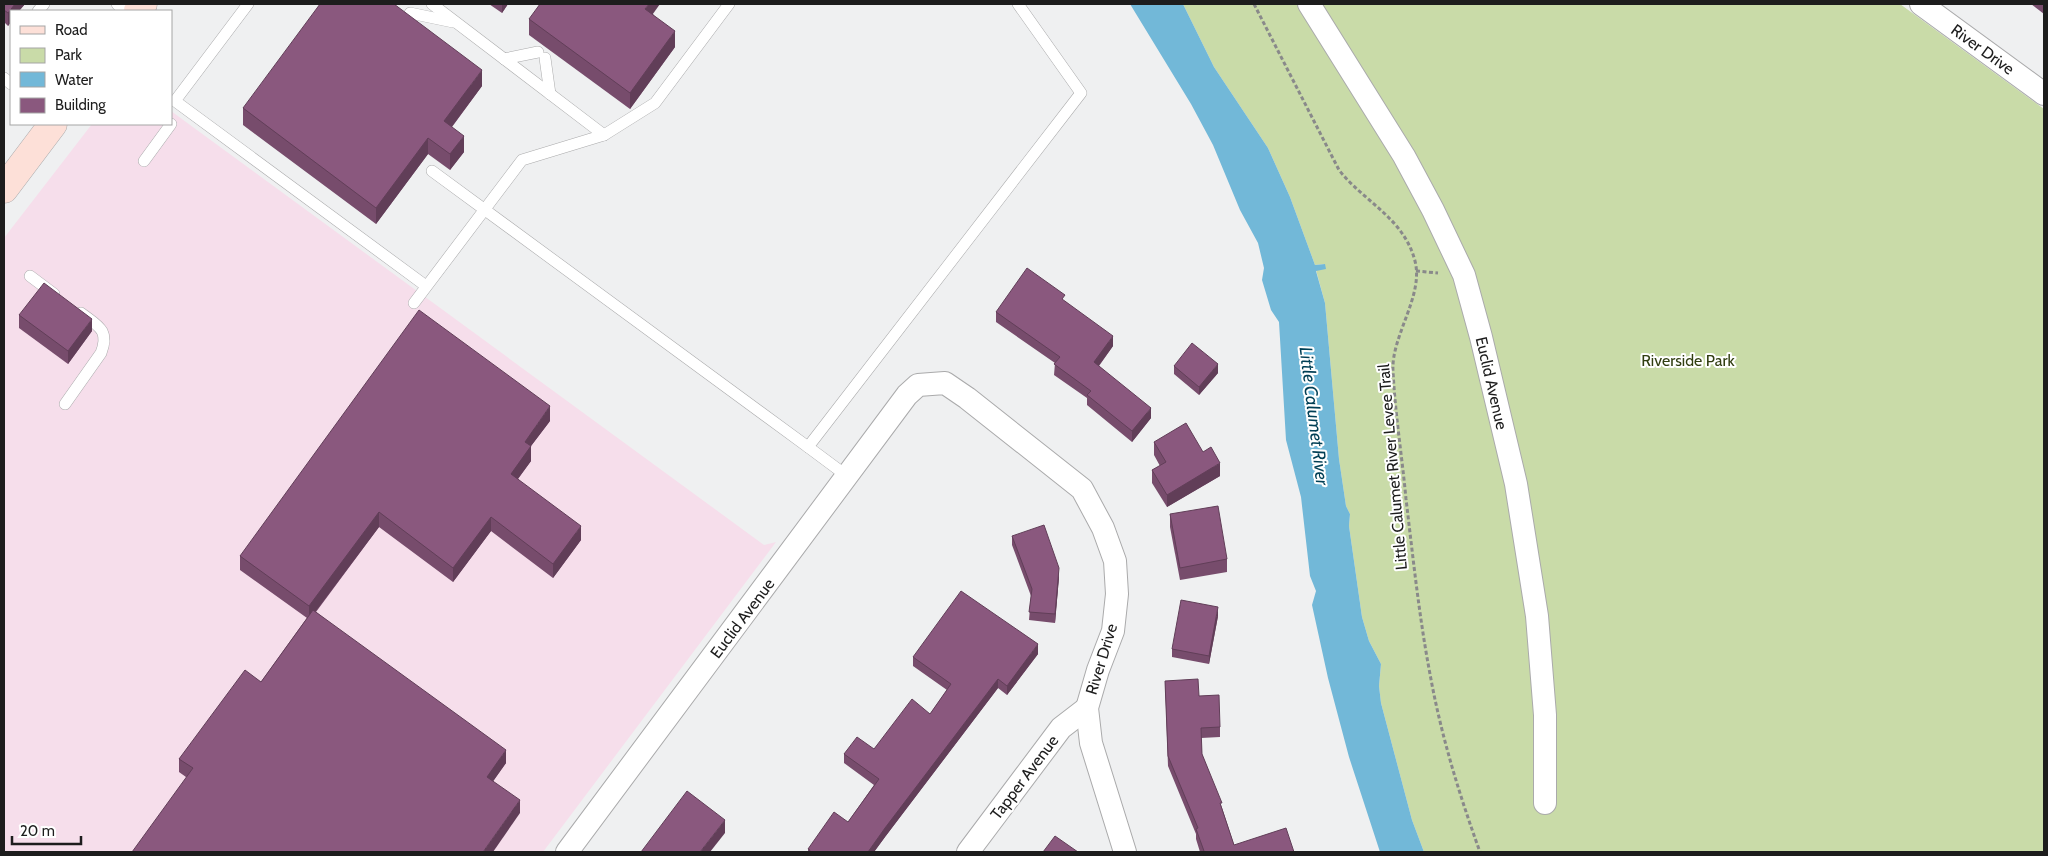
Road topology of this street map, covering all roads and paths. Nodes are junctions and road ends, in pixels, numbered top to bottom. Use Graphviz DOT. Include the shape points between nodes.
graph roads {
  1 [pos="248,4"];
  2 [pos="432,4"];
  3 [pos="729,4"];
  4 [pos="1018,4"];
  5 [pos="1254,4"];
  6 [pos="1309,4"];
  7 [pos="1921,4"];
  8 [pos="410,13"];
  9 [pos="458,23"];
  10 [pos="504,59"];
  11 [pos="550,94"];
  12 [pos="2044,94"];
  13 [pos="182,108"];
  14 [pos="172,122"];
  15 [pos="52,125"];
  16 [pos="170,125"];
  17 [pos="604,135"];
  18 [pos="144,161"];
  19 [pos="432,171"];
  20 [pos="4,189"];
  21 [pos="484,210"];
  22 [pos="30,276"];
  23 [pos="426,286"];
  24 [pos="414,302"];
  25 [pos="918,385"];
  26 [pos="65,404"];
  27 [pos="808,447"];
  28 [pos="847,476"];
  29 [pos="1087,708"];
  30 [pos="1544,803"];
  31 [pos="567,852"];
  32 [pos="968,852"];
  33 [pos="1125,852"];
  34 [pos="1480,852"];
  1 -- 13 [label="lane" via="175,101"];
  2 -- 9 [label="lane"];
  3 -- 17 [label="lane" via="655,103"];
  4 -- 27 [label="lane" via="1081,93"];
  5 -- 34 [label="path, Little Calumet River Levee Trail" via="1339,170 1398,227 1407,239 1416,264 1414,291 1393,363 1398,429 1416,589 1430,675 1457,788"];
  6 -- 30 [label="street, Euclid Avenue" via="1404,156 1464,275 1516,484 1537,616 1545,715"];
  7 -- 12 [label="street, River Drive"];
  8 -- 9 [label="lane"];
  9 -- 10 [label="lane"];
  10 -- 11 [label="lane"];
  10 -- 11 [label="lane" via="541,55"];
  11 -- 17 [label="lane"];
  13 -- 14 [label="lane"];
  13 -- 23 [label="lane"];
  15 -- 20 [label="main road"];
  16 -- 18 [label="lane"];
  17 -- 21 [label="lane" via="522,160"];
  19 -- 21 [label="lane"];
  21 -- 23 [label="lane"];
  21 -- 27 [label="lane"];
  22 -- 26 [label="lane" via="104,334 101,353"];
  23 -- 24 [label="lane"];
  25 -- 28 [label="street, Euclid Avenue" via="907,395"];
  25 -- 29 [label="street, River Drive" via="945,384 967,398 1082,489 1103,528 1115,561 1117,594 1113,631"];
  27 -- 28 [label="lane"];
  28 -- 31 [label="street, Euclid Avenue"];
  29 -- 32 [label="street, Tapper Avenue" via="1062,728"];
  29 -- 33 [label="street, River Drive" via="1091,743"];
}
